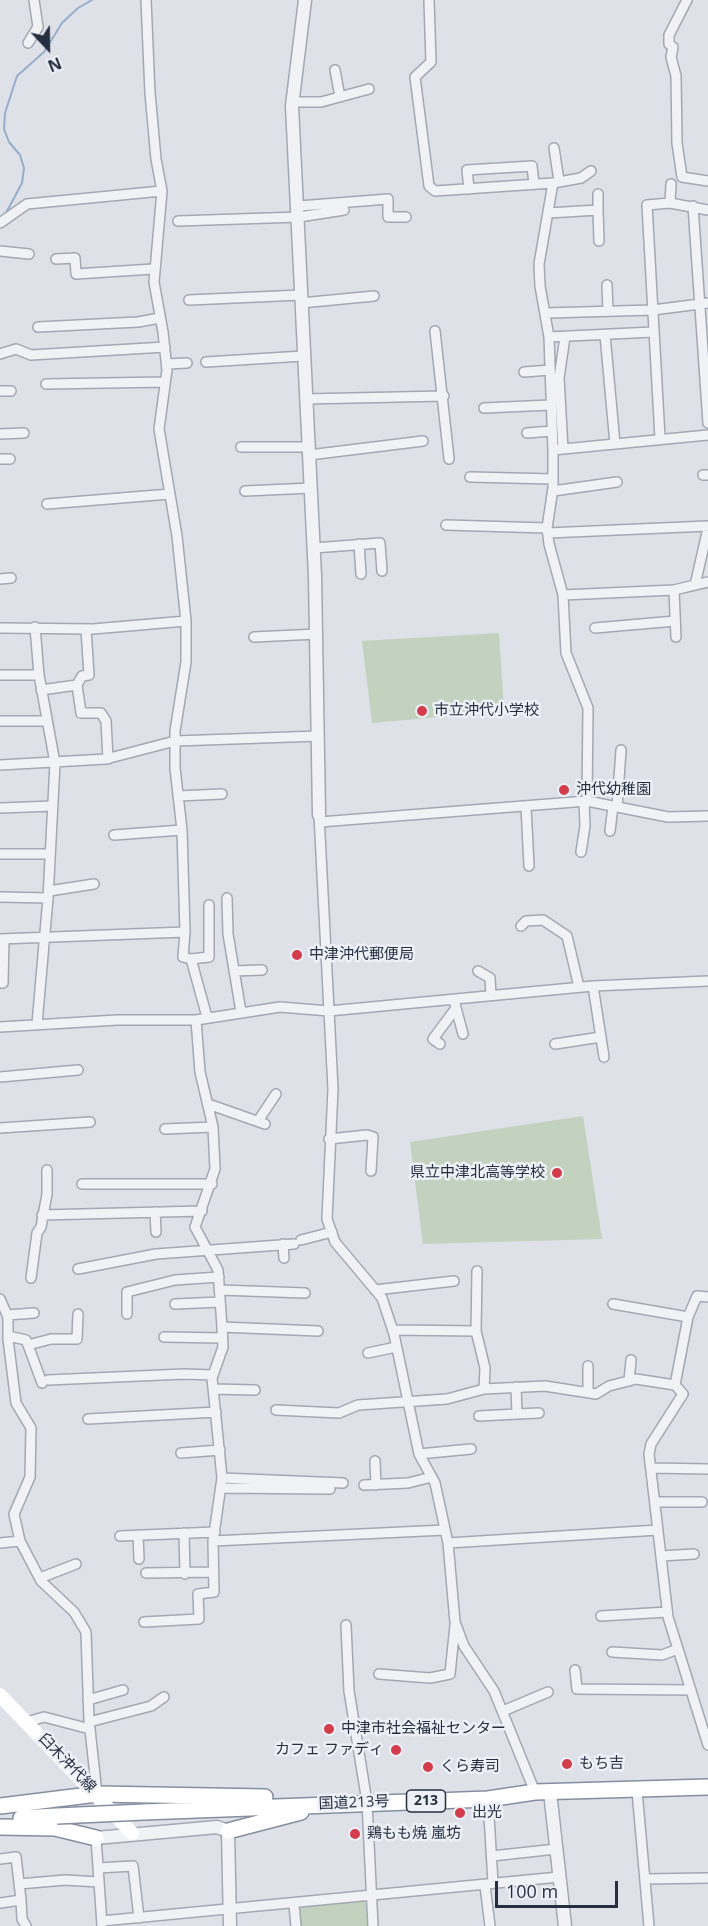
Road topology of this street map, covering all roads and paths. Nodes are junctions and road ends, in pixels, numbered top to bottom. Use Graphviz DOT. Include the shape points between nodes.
graph roads {
  1 [pos="34,0"];
  2 [pos="146,0"];
  3 [pos="304,0"];
  4 [pos="429,0"];
  5 [pos="687,0"];
  6 [pos="28,43"];
  7 [pos="335,70"];
  8 [pos="369,89"];
  9 [pos="340,97"];
  10 [pos="292,102"];
  11 [pos="554,148"];
  12 [pos="591,171"];
  13 [pos="708,181"];
  14 [pos="556,182"];
  15 [pos="534,184"];
  16 [pos="670,184"];
  17 [pos="469,189"];
  18 [pos="162,191"];
  19 [pos="598,194"];
  20 [pos="670,203"];
  21 [pos="693,207"];
  22 [pos="344,210"];
  23 [pos="598,210"];
  24 [pos="708,210"];
  25 [pos="299,212"];
  26 [pos="548,213"];
  27 [pos="406,217"];
  28 [pos="178,221"];
  29 [pos="0,223"];
  30 [pos="599,241"];
  31 [pos="0,251"];
  32 [pos="29,254"];
  33 [pos="56,259"];
  34 [pos="153,269"];
  35 [pos="607,285"];
  36 [pos="375,296"];
  37 [pos="301,299"];
  38 [pos="189,300"];
  39 [pos="704,303"];
  40 [pos="653,309"];
  41 [pos="608,311"];
  42 [pos="546,313"];
  43 [pos="160,318"];
  44 [pos="38,327"];
  45 [pos="435,331"];
  46 [pos="653,332"];
  47 [pos="605,335"];
  48 [pos="549,337"];
  49 [pos="565,337"];
  50 [pos="165,346"];
  51 [pos="0,354"];
  52 [pos="303,356"];
  53 [pos="206,362"];
  54 [pos="187,363"];
  55 [pos="167,364"];
  56 [pos="550,370"];
  57 [pos="524,372"];
  58 [pos="165,382"];
  59 [pos="46,384"];
  60 [pos="0,391"];
  61 [pos="11,391"];
  62 [pos="444,396"];
  63 [pos="305,399"];
  64 [pos="550,405"];
  65 [pos="484,408"];
  66 [pos="708,423"];
  67 [pos="552,431"];
  68 [pos="24,433"];
  69 [pos="527,433"];
  70 [pos="0,434"];
  71 [pos="708,435"];
  72 [pos="660,438"];
  73 [pos="423,441"];
  74 [pos="615,444"];
  75 [pos="241,447"];
  76 [pos="558,449"];
  77 [pos="308,451"];
  78 [pos="449,459"];
  79 [pos="470,477"];
  80 [pos="553,479"];
  81 [pos="617,482"];
  82 [pos="311,488"];
  83 [pos="245,491"];
  84 [pos="553,491"];
  85 [pos="170,494"];
  86 [pos="46,504"];
  87 [pos="446,525"];
  88 [pos="708,527"];
  89 [pos="548,531"];
  90 [pos="359,544"];
  91 [pos="314,548"];
  92 [pos="382,571"];
  93 [pos="361,573"];
  94 [pos="11,578"];
  95 [pos="0,579"];
  96 [pos="708,582"];
  97 [pos="695,585"];
  98 [pos="674,590"];
  99 [pos="563,595"];
  100 [pos="186,621"];
  101 [pos="675,621"];
  102 [pos="34,627"];
  103 [pos="595,627"];
  104 [pos="0,628"];
  105 [pos="86,629"];
  106 [pos="317,634"];
  107 [pos="254,637"];
  108 [pos="676,637"];
  109 [pos="0,675"];
  110 [pos="39,675"];
  111 [pos="77,685"];
  112 [pos="41,690"];
  113 [pos="0,721"];
  114 [pos="47,721"];
  115 [pos="319,736"];
  116 [pos="175,741"];
  117 [pos="621,750"];
  118 [pos="108,759"];
  119 [pos="55,763"];
  120 [pos="0,765"];
  121 [pos="222,794"];
  122 [pos="178,796"];
  123 [pos="585,802"];
  124 [pos="53,806"];
  125 [pos="526,806"];
  126 [pos="615,807"];
  127 [pos="0,808"];
  128 [pos="708,816"];
  129 [pos="320,818"];
  130 [pos="182,830"];
  131 [pos="610,831"];
  132 [pos="114,835"];
  133 [pos="580,852"];
  134 [pos="0,854"];
  135 [pos="50,854"];
  136 [pos="529,866"];
  137 [pos="94,884"];
  138 [pos="49,894"];
  139 [pos="0,897"];
  140 [pos="227,898"];
  141 [pos="209,905"];
  142 [pos="521,926"];
  143 [pos="185,932"];
  144 [pos="2,939"];
  145 [pos="45,939"];
  146 [pos="191,958"];
  147 [pos="262,970"];
  148 [pos="234,971"];
  149 [pos="478,971"];
  150 [pos="708,981"];
  151 [pos="0,983"];
  152 [pos="593,986"];
  153 [pos="579,987"];
  154 [pos="492,995"];
  155 [pos="455,1004"];
  156 [pos="329,1011"];
  157 [pos="241,1012"];
  158 [pos="207,1017"];
  159 [pos="196,1020"];
  160 [pos="37,1024"];
  161 [pos="0,1027"];
  162 [pos="463,1034"];
  163 [pos="601,1037"];
  164 [pos="440,1044"];
  165 [pos="555,1044"];
  166 [pos="604,1058"];
  167 [pos="78,1070"];
  168 [pos="0,1077"];
  169 [pos="276,1094"];
  170 [pos="208,1104"];
  171 [pos="90,1122"];
  172 [pos="213,1127"];
  173 [pos="0,1128"];
  174 [pos="165,1129"];
  175 [pos="329,1139"];
  176 [pos="371,1171"];
  177 [pos="50,1175"];
  178 [pos="82,1184"];
  179 [pos="212,1184"];
  180 [pos="202,1211"];
  181 [pos="155,1212"];
  182 [pos="42,1215"];
  183 [pos="156,1232"];
  184 [pos="332,1232"];
  185 [pos="283,1244"];
  186 [pos="206,1249"];
  187 [pos="284,1258"];
  188 [pos="78,1269"];
  189 [pos="477,1271"];
  190 [pos="219,1277"];
  191 [pos="30,1278"];
  192 [pos="454,1281"];
  193 [pos="220,1290"];
  194 [pos="375,1290"];
  195 [pos="305,1293"];
  196 [pos="708,1297"];
  197 [pos="0,1299"];
  198 [pos="220,1302"];
  199 [pos="175,1304"];
  200 [pos="613,1304"];
  201 [pos="34,1313"];
  202 [pos="78,1314"];
  203 [pos="127,1314"];
  204 [pos="7,1315"];
  205 [pos="688,1317"];
  206 [pos="222,1327"];
  207 [pos="393,1330"];
  208 [pos="318,1331"];
  209 [pos="476,1331"];
  210 [pos="8,1336"];
  211 [pos="164,1337"];
  212 [pos="222,1338"];
  213 [pos="28,1345"];
  214 [pos="396,1347"];
  215 [pos="368,1353"];
  216 [pos="631,1360"];
  217 [pos="588,1366"];
  218 [pos="213,1375"];
  219 [pos="629,1381"];
  220 [pos="675,1385"];
  221 [pos="516,1387"];
  222 [pos="213,1389"];
  223 [pos="484,1389"];
  224 [pos="255,1390"];
  225 [pos="588,1392"];
  226 [pos="407,1402"];
  227 [pos="276,1410"];
  228 [pos="216,1412"];
  229 [pos="539,1413"];
  230 [pos="517,1414"];
  231 [pos="479,1416"];
  232 [pos="88,1419"];
  233 [pos="471,1449"];
  234 [pos="220,1450"];
  235 [pos="181,1453"];
  236 [pos="419,1454"];
  237 [pos="375,1461"];
  238 [pos="651,1468"];
  239 [pos="708,1469"];
  240 [pos="432,1477"];
  241 [pos="222,1478"];
  242 [pos="343,1483"];
  243 [pos="364,1485"];
  244 [pos="376,1485"];
  245 [pos="221,1488"];
  246 [pos="330,1489"];
  247 [pos="656,1502"];
  248 [pos="702,1502"];
  249 [pos="445,1530"];
  250 [pos="658,1530"];
  251 [pos="184,1533"];
  252 [pos="138,1535"];
  253 [pos="120,1536"];
  254 [pos="214,1537"];
  255 [pos="20,1541"];
  256 [pos="0,1543"];
  257 [pos="448,1543"];
  258 [pos="694,1554"];
  259 [pos="661,1556"];
  260 [pos="139,1559"];
  261 [pos="76,1564"];
  262 [pos="213,1572"];
  263 [pos="146,1573"];
  264 [pos="185,1574"];
  265 [pos="40,1578"];
  266 [pos="668,1612"];
  267 [pos="602,1616"];
  268 [pos="144,1622"];
  269 [pos="455,1622"];
  270 [pos="346,1625"];
  271 [pos="678,1649"];
  272 [pos="612,1652"];
  273 [pos="575,1670"];
  274 [pos="379,1674"];
  275 [pos="123,1690"];
  276 [pos="691,1690"];
  277 [pos="548,1692"];
  278 [pos="0,1695"];
  279 [pos="164,1697"];
  280 [pos="88,1700"];
  281 [pos="503,1711"];
  282 [pos="27,1722"];
  283 [pos="90,1725"];
  284 [pos="708,1745"];
  285 [pos="708,1787"];
  286 [pos="637,1791"];
  287 [pos="542,1792"];
  288 [pos="97,1794"];
  289 [pos="488,1799"];
  290 [pos="367,1802"];
  291 [pos="316,1804"];
  292 [pos="0,1806"];
  293 [pos="0,1819"];
  294 [pos="0,1827"];
  295 [pos="228,1831"];
  296 [pos="132,1833"];
  297 [pos="96,1838"];
  298 [pos="556,1849"];
  299 [pos="492,1856"];
  300 [pos="0,1859"];
  301 [pos="98,1868"];
  302 [pos="559,1877"];
  303 [pos="708,1878"];
  304 [pos="645,1880"];
  305 [pos="99,1882"];
  306 [pos="19,1884"];
  307 [pos="489,1884"];
  308 [pos="371,1897"];
  309 [pos="21,1900"];
  310 [pos="0,1903"];
  311 [pos="294,1905"];
  312 [pos="230,1910"];
  313 [pos="139,1918"];
  314 [pos="102,1923"];
  315 [pos="26,1926"];
  316 [pos="230,1926"];
  317 [pos="296,1926"];
  318 [pos="373,1926"];
  319 [pos="490,1926"];
  320 [pos="565,1926"];
  321 [pos="649,1926"];
  1 -- 6 [label="street" via="38,27"];
  2 -- 18 [label="street" via="150,93"];
  3 -- 10 [label="street"];
  4 -- 17 [label="street" via="431,62 415,77 429,186 435,190"];
  5 -- 13 [label="street" via="669,35 676,76 677,143 682,177"];
  7 -- 9 [label="street"];
  8 -- 9 [label="street"];
  9 -- 10 [label="street" via="321,102"];
  10 -- 25 [label="street"];
  11 -- 14 [label="street"];
  12 -- 14 [label="street" via="581,178"];
  14 -- 15 [label="street"];
  14 -- 26 [label="street"];
  15 -- 17 [label="street"];
  15 -- 17 [label="street" via="532,166 467,170"];
  16 -- 20 [label="street"];
  18 -- 29 [label="street" via="27,204"];
  18 -- 34 [label="street"];
  19 -- 23 [label="street"];
  20 -- 21 [label="street"];
  20 -- 40 [label="street" via="647,205"];
  21 -- 24 [label="street"];
  21 -- 39 [label="street"];
  22 -- 25 [label="street"];
  23 -- 26 [label="street"];
  23 -- 30 [label="street"];
  25 -- 27 [label="street" via="388,199 388,218"];
  25 -- 28 [label="street"];
  25 -- 37 [label="street"];
  26 -- 42 [label="street" via="539,264"];
  31 -- 32 [label="street"];
  33 -- 34 [label="street" via="75,258 76,274"];
  34 -- 43 [label="street"];
  35 -- 41 [label="street"];
  36 -- 37 [label="street"];
  37 -- 38 [label="street"];
  37 -- 52 [label="street"];
  39 -- 40 [label="street"];
  39 -- 66 [label="street"];
  40 -- 41 [label="street"];
  40 -- 46 [label="street"];
  41 -- 42 [label="street"];
  42 -- 48 [label="street"];
  43 -- 44 [label="street"];
  43 -- 50 [label="street"];
  45 -- 62 [label="street"];
  46 -- 47 [label="street"];
  46 -- 72 [label="street"];
  47 -- 49 [label="street"];
  47 -- 74 [label="street"];
  48 -- 49 [label="street"];
  48 -- 56 [label="street"];
  49 -- 76 [label="street" via="559,378"];
  50 -- 51 [label="street" via="31,355 16,349"];
  50 -- 55 [label="street"];
  52 -- 53 [label="street"];
  52 -- 63 [label="street"];
  54 -- 55 [label="street"];
  55 -- 58 [label="street"];
  56 -- 57 [label="street"];
  56 -- 64 [label="street"];
  58 -- 59 [label="street"];
  58 -- 85 [label="street" via="159,429"];
  60 -- 61 [label="street"];
  62 -- 63 [label="street"];
  62 -- 78 [label="street"];
  63 -- 77 [label="street"];
  64 -- 65 [label="street"];
  64 -- 67 [label="street"];
  67 -- 69 [label="street"];
  67 -- 76 [label="street"];
  68 -- 70 [label="street"];
  71 -- 72 [label="street"];
  72 -- 74 [label="street"];
  73 -- 77 [label="street"];
  74 -- 76 [label="street"];
  75 -- 77 [label="street"];
  76 -- 80 [label="street"];
  77 -- 82 [label="street"];
  79 -- 80 [label="street"];
  80 -- 84 [label="street"];
  81 -- 84 [label="street"];
  82 -- 83 [label="street"];
  82 -- 91 [label="street"];
  84 -- 89 [label="street"];
  85 -- 86 [label="street"];
  85 -- 100 [label="street"];
  87 -- 89 [label="street"];
  88 -- 89 [label="street"];
  88 -- 97 [label="street"];
  89 -- 99 [label="street"];
  90 -- 91 [label="street"];
  90 -- 92 [label="street" via="380,543"];
  90 -- 93 [label="street"];
  91 -- 106 [label="street"];
  94 -- 95 [label="street"];
  96 -- 97 [label="street"];
  97 -- 98 [label="street"];
  98 -- 99 [label="street"];
  98 -- 101 [label="street"];
  99 -- 123 [label="street" via="566,652 588,708"];
  100 -- 105 [label="street"];
  100 -- 116 [label="street" via="186,662 177,704"];
  101 -- 103 [label="street"];
  101 -- 108 [label="street"];
  102 -- 104 [label="street"];
  102 -- 105 [label="street"];
  102 -- 110 [label="street"];
  105 -- 111 [label="street" via="89,675 82,676"];
  106 -- 107 [label="street"];
  106 -- 115 [label="street"];
  109 -- 110 [label="street"];
  110 -- 112 [label="street"];
  111 -- 112 [label="street"];
  111 -- 118 [label="street" via="81,713 101,713 106,720"];
  112 -- 114 [label="street"];
  113 -- 114 [label="street"];
  114 -- 119 [label="street"];
  115 -- 116 [label="street"];
  115 -- 129 [label="street"];
  116 -- 118 [label="street"];
  116 -- 122 [label="street"];
  117 -- 126 [label="street"];
  118 -- 119 [label="street"];
  119 -- 120 [label="street"];
  119 -- 124 [label="street"];
  121 -- 122 [label="street"];
  122 -- 130 [label="street"];
  123 -- 125 [label="street"];
  123 -- 126 [label="street"];
  123 -- 133 [label="street"];
  124 -- 127 [label="street"];
  124 -- 135 [label="street"];
  125 -- 129 [label="street"];
  125 -- 136 [label="street"];
  126 -- 128 [label="street" via="668,817"];
  126 -- 131 [label="street"];
  129 -- 156 [label="street"];
  130 -- 132 [label="street"];
  130 -- 143 [label="street"];
  134 -- 135 [label="street"];
  135 -- 138 [label="street"];
  137 -- 138 [label="street"];
  138 -- 139 [label="street"];
  138 -- 145 [label="street"];
  140 -- 148 [label="street"];
  141 -- 146 [label="street" via="209,957"];
  142 -- 153 [label="street" via="526,921 543,920 567,936"];
  143 -- 145 [label="street"];
  143 -- 146 [label="street" via="183,957"];
  144 -- 145 [label="street"];
  144 -- 151 [label="street"];
  145 -- 160 [label="street"];
  146 -- 158 [label="street"];
  147 -- 148 [label="street"];
  148 -- 157 [label="street"];
  149 -- 154 [label="street" via="490,978"];
  150 -- 152 [label="street"];
  152 -- 153 [label="street"];
  152 -- 163 [label="street"];
  153 -- 154 [label="street"];
  154 -- 155 [label="street"];
  155 -- 156 [label="street"];
  155 -- 162 [label="street"];
  155 -- 164 [label="street" via="433,1039"];
  156 -- 157 [label="street" via="280,1007"];
  156 -- 175 [label="street" via="333,1089"];
  157 -- 158 [label="street"];
  158 -- 159 [label="street"];
  159 -- 160 [label="street"];
  159 -- 170 [label="street" via="200,1071"];
  160 -- 161 [label="street"];
  163 -- 165 [label="street"];
  163 -- 166 [label="street"];
  167 -- 168 [label="street"];
  169 -- 170 [label="street" via="261,1123"];
  170 -- 172 [label="street"];
  171 -- 173 [label="street"];
  172 -- 174 [label="street"];
  172 -- 179 [label="street"];
  175 -- 176 [label="street" via="373,1137"];
  175 -- 184 [label="street" via="327,1219"];
  177 -- 182 [label="street"];
  178 -- 179 [label="street"];
  179 -- 180 [label="street"];
  180 -- 181 [label="street"];
  180 -- 186 [label="street" via="195,1227"];
  181 -- 182 [label="street"];
  181 -- 183 [label="street"];
  182 -- 191 [label="street"];
  184 -- 185 [label="street"];
  184 -- 194 [label="street" via="335,1242"];
  185 -- 186 [label="street"];
  185 -- 187 [label="street"];
  186 -- 188 [label="street"];
  186 -- 190 [label="street"];
  189 -- 209 [label="street"];
  190 -- 193 [label="street"];
  190 -- 203 [label="street" via="175,1280 127,1292"];
  192 -- 194 [label="street"];
  193 -- 195 [label="street"];
  193 -- 198 [label="street"];
  194 -- 207 [label="street" via="382,1298"];
  196 -- 205 [label="street" via="696,1296"];
  197 -- 204 [label="street"];
  198 -- 199 [label="street"];
  198 -- 206 [label="street"];
  200 -- 205 [label="street"];
  201 -- 204 [label="street"];
  202 -- 213 [label="street" via="77,1339 51,1339"];
  204 -- 210 [label="street"];
  205 -- 220 [label="street"];
  206 -- 208 [label="street"];
  206 -- 212 [label="street"];
  207 -- 209 [label="street"];
  207 -- 214 [label="street"];
  209 -- 223 [label="street" via="485,1368"];
  210 -- 213 [label="street" via="26,1340"];
  210 -- 255 [label="street" via="16,1403 31,1428 30,1477 14,1514"];
  211 -- 212 [label="street"];
  212 -- 218 [label="street" via="223,1347"];
  213 -- 218 [label="street" via="45,1381"];
  214 -- 215 [label="street"];
  214 -- 226 [label="street"];
  216 -- 219 [label="street"];
  217 -- 225 [label="street"];
  218 -- 222 [label="street"];
  219 -- 220 [label="street"];
  219 -- 225 [label="street" via="596,1394"];
  220 -- 238 [label="street" via="683,1394 651,1444"];
  221 -- 223 [label="street"];
  221 -- 225 [label="street" via="545,1386"];
  221 -- 230 [label="street"];
  222 -- 224 [label="street"];
  222 -- 228 [label="street"];
  223 -- 226 [label="street" via="447,1399"];
  226 -- 227 [label="street" via="358,1405 339,1413"];
  226 -- 236 [label="street"];
  228 -- 232 [label="street"];
  228 -- 234 [label="street"];
  229 -- 230 [label="street"];
  230 -- 231 [label="street"];
  233 -- 236 [label="street"];
  234 -- 235 [label="street"];
  234 -- 241 [label="street"];
  236 -- 240 [label="street"];
  237 -- 244 [label="street"];
  238 -- 239 [label="street"];
  238 -- 247 [label="street"];
  240 -- 244 [label="street"];
  240 -- 249 [label="street"];
  241 -- 242 [label="street"];
  241 -- 245 [label="street"];
  243 -- 244 [label="street"];
  245 -- 246 [label="street"];
  245 -- 254 [label="street"];
  247 -- 248 [label="street"];
  247 -- 250 [label="street"];
  249 -- 254 [label="street"];
  249 -- 257 [label="street"];
  250 -- 257 [label="street"];
  250 -- 259 [label="street"];
  251 -- 252 [label="street"];
  251 -- 254 [label="street"];
  251 -- 264 [label="street"];
  252 -- 253 [label="street"];
  252 -- 260 [label="street"];
  254 -- 262 [label="street"];
  255 -- 256 [label="street"];
  255 -- 265 [label="street"];
  257 -- 269 [label="street"];
  258 -- 259 [label="street"];
  259 -- 266 [label="street"];
  261 -- 265 [label="street"];
  262 -- 264 [label="street"];
  262 -- 268 [label="street" via="214,1592 198,1594 199,1619"];
  263 -- 264 [label="street"];
  265 -- 280 [label="street" via="74,1612 86,1632"];
  266 -- 267 [label="street"];
  266 -- 271 [label="street"];
  269 -- 274 [label="street" via="450,1674 430,1678"];
  269 -- 281 [label="street" via="464,1646"];
  270 -- 290 [label="street" via="349,1691"];
  271 -- 272 [label="street" via="662,1655"];
  271 -- 276 [label="street"];
  273 -- 276 [label="street" via="577,1689"];
  275 -- 280 [label="street"];
  276 -- 284 [label="street"];
  277 -- 281 [label="street"];
  278 -- 282 [label="main road, 臼木沖代線"];
  279 -- 283 [label="street" via="151,1706"];
  280 -- 283 [label="street"];
  281 -- 287 [label="street"];
  282 -- 283 [label="street" via="44,1717"];
  282 -- 288 [label="main road, 臼木沖代線"];
  283 -- 288 [label="street"];
  285 -- 286 [label="highway, 国道213号 / 213"];
  286 -- 287 [label="highway, 国道213号 / 213"];
  286 -- 304 [label="street"];
  287 -- 289 [label="highway, 国道213号 / 213"];
  287 -- 298 [label="street"];
  288 -- 291 [label="highway" via="305,1796"];
  288 -- 292 [label="highway"];
  288 -- 296 [label="main road, 臼木沖代線"];
  289 -- 290 [label="highway, 国道213号 / 213"];
  289 -- 299 [label="street"];
  290 -- 291 [label="highway, 国道213号 / 213"];
  290 -- 295 [label="highway" via="293,1813"];
  290 -- 308 [label="street"];
  291 -- 293 [label="highway, 国道213号 / 213, bridge"];
  294 -- 297 [label="highway" via="56,1828"];
  295 -- 296 [label="street" via="217,1827"];
  295 -- 312 [label="street"];
  296 -- 297 [label="street"];
  297 -- 301 [label="street"];
  298 -- 299 [label="street"];
  298 -- 302 [label="street"];
  299 -- 307 [label="street"];
  300 -- 306 [label="street" via="16,1857"];
  301 -- 305 [label="street"];
  301 -- 313 [label="street" via="133,1866"];
  302 -- 307 [label="street"];
  302 -- 320 [label="street"];
  303 -- 304 [label="street"];
  304 -- 321 [label="street"];
  305 -- 306 [label="street"];
  305 -- 314 [label="street"];
  306 -- 309 [label="street"];
  307 -- 308 [label="street"];
  307 -- 319 [label="street"];
  308 -- 311 [label="street"];
  308 -- 318 [label="street"];
  309 -- 310 [label="street"];
  309 -- 315 [label="street"];
  311 -- 312 [label="street"];
  311 -- 317 [label="street"];
  312 -- 313 [label="street"];
  312 -- 316 [label="street"];
  313 -- 314 [label="street"];
}
